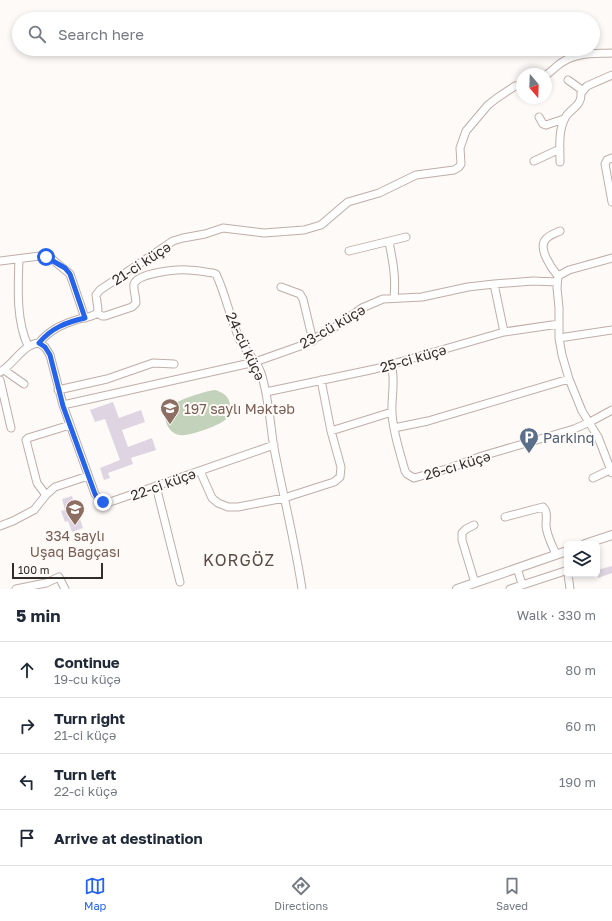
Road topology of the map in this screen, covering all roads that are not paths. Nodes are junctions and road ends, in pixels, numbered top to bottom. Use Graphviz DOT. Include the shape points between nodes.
graph roads {
  1 [pos="600,53"];
  2 [pos="612,53"];
  3 [pos="576,56"];
  4 [pos="552,70"];
  5 [pos="612,75"];
  6 [pos="568,80"];
  7 [pos="516,86"];
  8 [pos="582,90"];
  9 [pos="539,116"];
  10 [pos="564,119"];
  11 [pos="560,149"];
  12 [pos="612,158"];
  13 [pos="534,161"];
  14 [pos="560,162"];
  15 [pos="612,202"];
  16 [pos="560,231"];
  17 [pos="406,237"];
  18 [pos="389,242"];
  19 [pos="349,251"];
  20 [pos="612,258"];
  21 [pos="19,259"];
  22 [pos="0,261"];
  23 [pos="558,279"];
  24 [pos="494,284"];
  25 [pos="281,287"];
  26 [pos="394,298"];
  27 [pos="97,313"];
  28 [pos="85,318"];
  29 [pos="559,324"];
  30 [pos="612,330"];
  31 [pos="504,332"];
  32 [pos="559,338"];
  33 [pos="313,341"];
  34 [pos="39,343"];
  35 [pos="28,346"];
  36 [pos="255,362"];
  37 [pos="174,364"];
  38 [pos="391,364"];
  39 [pos="2,371"];
  40 [pos="569,379"];
  41 [pos="0,380"];
  42 [pos="321,380"];
  43 [pos="24,384"];
  44 [pos="58,390"];
  45 [pos="266,392"];
  46 [pos="63,406"];
  47 [pos="612,410"];
  48 [pos="392,412"];
  49 [pos="590,422"];
  50 [pos="70,425"];
  51 [pos="11,428"];
  52 [pos="394,428"];
  53 [pos="331,431"];
  54 [pos="274,445"];
  55 [pos="612,470"];
  56 [pos="200,471"];
  57 [pos="88,476"];
  58 [pos="593,478"];
  59 [pos="156,486"];
  60 [pos="46,495"];
  61 [pos="284,498"];
  62 [pos="505,517"];
  63 [pos="474,525"];
  64 [pos="0,526"];
  65 [pos="612,535"];
  66 [pos="595,541"];
  67 [pos="564,552"];
  68 [pos="556,554"];
  69 [pos="517,568"];
  70 [pos="564,571"];
  71 [pos="568,577"];
  72 [pos="180,582"];
  73 [pos="475,583"];
  74 [pos="522,584"];
  75 [pos="16,589"];
  76 [pos="65,589"];
  77 [pos="302,589"];
  78 [pos="457,589"];
  79 [pos="510,589"];
  80 [pos="570,589"];
  1 -- 2 [label="street"];
  3 -- 4 [label="street"];
  5 -- 8 [label="street"];
  6 -- 8 [label="street"];
  7 -- 27 [label="street, 21-ci küçə" via="488,105 466,131 460,148 459,167 416,176 379,193 348,202 321,225 308,229 264,233 223,228 173,241 100,290 96,295"];
  8 -- 10 [label="street" via="580,102"];
  9 -- 10 [label="street" via="546,125"];
  10 -- 11 [label="street" via="560,132"];
  11 -- 13 [label="street"];
  11 -- 14 [label="street"];
  12 -- 15 [label="street" via="605,164"];
  16 -- 23 [label="street" via="547,237 543,244 549,265"];
  17 -- 18 [label="street"];
  18 -- 19 [label="street"];
  18 -- 26 [label="street" via="394,269"];
  20 -- 23 [label="street, 23-cü küçə" via="569,270"];
  21 -- 22 [label="street"];
  21 -- 28 [label="street" via="46,257 65,268 73,280"];
  21 -- 35 [label="street" via="19,304"];
  23 -- 24 [label="street, 23-cü küçə"];
  23 -- 29 [label="street"];
  24 -- 26 [label="street, 23-cü küçə" via="422,297"];
  24 -- 31 [label="street"];
  25 -- 33 [label="street" via="300,294"];
  26 -- 33 [label="street, 23-cü küçə" via="362,308"];
  27 -- 28 [label="street"];
  27 -- 36 [label="street, 24-cü küçə" via="105,316 135,306 134,285 151,275 188,270 213,273 216,274 233,324 245,349"];
  28 -- 34 [label="street" via="54,329"];
  29 -- 31 [label="street, 25-ci küçə"];
  29 -- 32 [label="street"];
  30 -- 32 [label="street"];
  31 -- 38 [label="street, 25-ci küçə"];
  32 -- 40 [label="street"];
  33 -- 36 [label="street, 23-cü küçə"];
  34 -- 35 [label="street"];
  34 -- 44 [label="street, 22-ci küçə" via="50,355"];
  35 -- 39 [label="street"];
  36 -- 45 [label="street, 24-cü küçə"];
  36 -- 46 [label="street, 23-cü küçə"];
  37 -- 44 [label="street" via="153,363 107,379"];
  38 -- 42 [label="street, 25-ci küçə"];
  38 -- 48 [label="street, 26-cı küçə"];
  39 -- 43 [label="street"];
  40 -- 49 [label="street" via="582,411"];
  40 -- 52 [label="street" via="428,421"];
  41 -- 51 [label="street"];
  42 -- 45 [label="street, 25-ci küçə"];
  42 -- 53 [label="street"];
  44 -- 46 [label="street, 22-ci küçə"];
  45 -- 54 [label="street, 24-cü küçə"];
  46 -- 50 [label="street, 22-ci küçə"];
  47 -- 49 [label="street, 26-cı küçə"];
  48 -- 52 [label="street, 26-cı küçə"];
  48 -- 53 [label="street"];
  49 -- 52 [label="street, 26-cı küçə" via="551,437 414,478 405,471"];
  49 -- 55 [label="street"];
  50 -- 57 [label="street, 22-ci küçə"];
  50 -- 60 [label="street" via="26,440 38,482"];
  53 -- 61 [label="street" via="341,468 340,477 334,482"];
  54 -- 56 [label="street, 22-ci küçə"];
  54 -- 61 [label="street, 24-cü küçə"];
  55 -- 58 [label="street"];
  56 -- 59 [label="street, 22-ci küçə"];
  56 -- 61 [label="street" via="212,498 228,507 238,508"];
  57 -- 59 [label="street, 22-ci küçə" via="95,494 103,502 113,502"];
  57 -- 60 [label="street" via="55,487"];
  59 -- 72 [label="street"];
  60 -- 64 [label="street" via="34,510"];
  61 -- 77 [label="street, 24-cü küçə"];
  62 -- 68 [label="street" via="546,508 546,527"];
  63 -- 73 [label="street" via="462,533 462,540"];
  65 -- 66 [label="main road"];
  67 -- 68 [label="main road"];
  68 -- 69 [label="main road"];
  69 -- 73 [label="main road"];
  69 -- 74 [label="street"];
  70 -- 74 [label="street"];
  71 -- 80 [label="street"];
  73 -- 78 [label="main road"];
  74 -- 79 [label="street"];
  75 -- 76 [label="street" via="46,583 59,577"];
}
